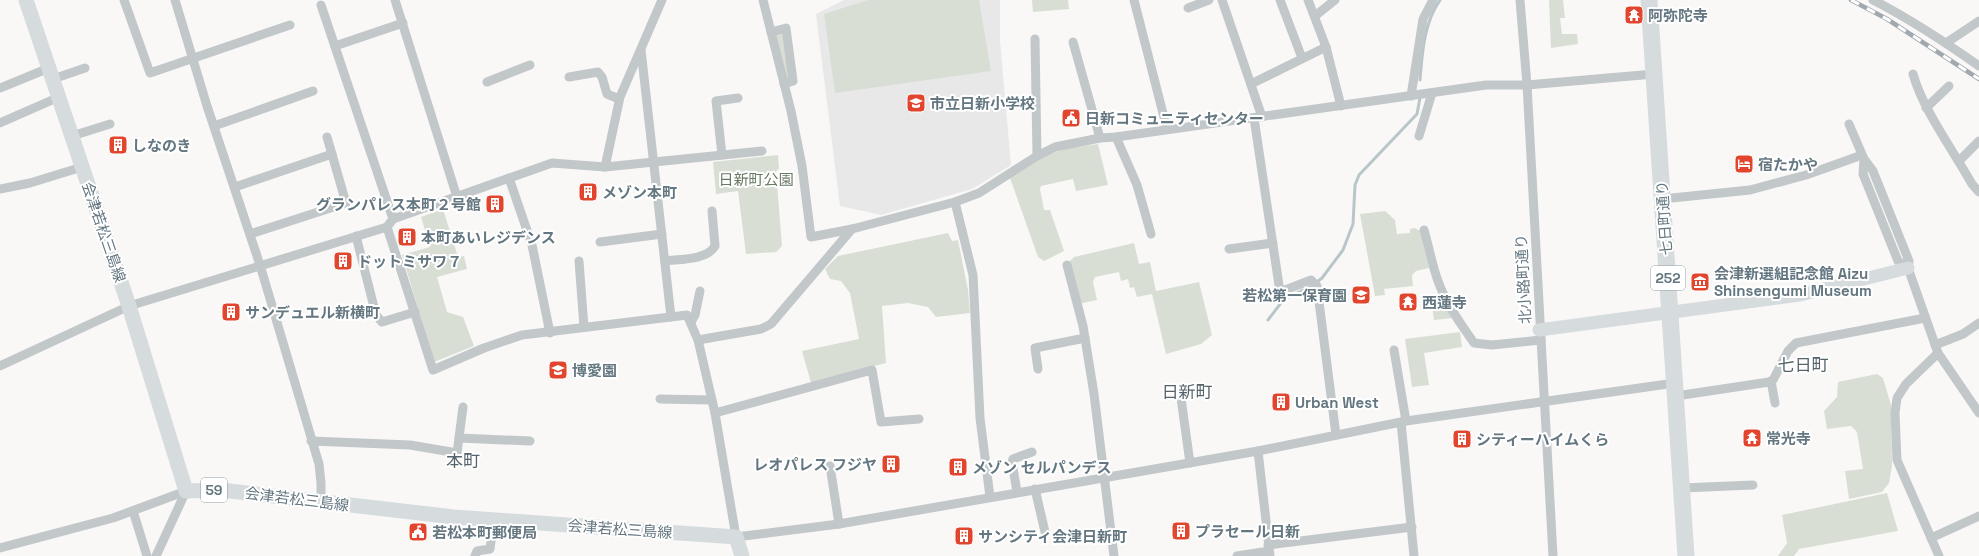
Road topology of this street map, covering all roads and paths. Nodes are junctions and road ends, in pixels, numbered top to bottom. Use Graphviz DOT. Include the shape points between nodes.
graph roads {
  1 [pos="26,0"];
  2 [pos="124,0"];
  3 [pos="175,0"];
  4 [pos="395,0"];
  5 [pos="662,0"];
  6 [pos="763,0"];
  7 [pos="1134,0"];
  8 [pos="1209,0"];
  9 [pos="1222,0"];
  10 [pos="1280,0"];
  11 [pos="1308,0"];
  12 [pos="1335,0"];
  13 [pos="1432,0"];
  14 [pos="1520,0"];
  15 [pos="1649,0"];
  16 [pos="1873,0"];
  17 [pos="321,5"];
  18 [pos="1188,8"];
  19 [pos="1315,16"];
  20 [pos="1979,21"];
  21 [pos="403,23"];
  22 [pos="290,25"];
  23 [pos="771,32"];
  24 [pos="1035,39"];
  25 [pos="1073,42"];
  26 [pos="1946,43"];
  27 [pos="335,46"];
  28 [pos="1326,47"];
  29 [pos="641,50"];
  30 [pos="1302,58"];
  31 [pos="193,59"];
  32 [pos="530,65"];
  33 [pos="1979,66"];
  34 [pos="85,68"];
  35 [pos="51,73"];
  36 [pos="1654,74"];
  37 [pos="1913,74"];
  38 [pos="569,77"];
  39 [pos="487,82"];
  40 [pos="784,84"];
  41 [pos="1250,84"];
  42 [pos="1527,86"];
  43 [pos="1949,86"];
  44 [pos="0,88"];
  45 [pos="313,92"];
  46 [pos="1432,93"];
  47 [pos="1411,96"];
  48 [pos="59,97"];
  49 [pos="738,98"];
  50 [pos="619,99"];
  51 [pos="1341,106"];
  52 [pos="1926,108"];
  53 [pos="1258,118"];
  54 [pos="0,123"];
  55 [pos="110,124"];
  56 [pos="1849,124"];
  57 [pos="214,126"];
  58 [pos="1167,129"];
  59 [pos="72,136"];
  60 [pos="1419,136"];
  61 [pos="327,137"];
  62 [pos="1116,137"];
  63 [pos="1100,138"];
  64 [pos="1979,141"];
  65 [pos="762,151"];
  66 [pos="332,154"];
  67 [pos="722,156"];
  68 [pos="1037,156"];
  69 [pos="1863,157"];
  70 [pos="1959,161"];
  71 [pos="653,163"];
  72 [pos="82,167"];
  73 [pos="605,167"];
  74 [pos="509,178"];
  75 [pos="235,187"];
  76 [pos="0,190"];
  77 [pos="1979,192"];
  78 [pos="457,197"];
  79 [pos="1662,199"];
  80 [pos="955,202"];
  81 [pos="712,211"];
  82 [pos="393,219"];
  83 [pos="387,227"];
  84 [pos="852,229"];
  85 [pos="1424,230"];
  86 [pos="250,234"];
  87 [pos="662,234"];
  88 [pos="1151,234"];
  89 [pos="356,236"];
  90 [pos="600,242"];
  91 [pos="1273,243"];
  92 [pos="1229,250"];
  93 [pos="579,261"];
  94 [pos="665,261"];
  95 [pos="260,265"];
  96 [pos="1067,265"];
  97 [pos="1908,268"];
  98 [pos="700,292"];
  99 [pos="129,306"];
  100 [pos="415,312"];
  101 [pos="1670,313"];
  102 [pos="671,317"];
  103 [pos="1925,318"];
  104 [pos="691,322"];
  105 [pos="1979,323"];
  106 [pos="584,327"];
  107 [pos="550,333"];
  108 [pos="1540,335"];
  109 [pos="1085,338"];
  110 [pos="698,340"];
  111 [pos="1937,349"];
  112 [pos="1394,350"];
  113 [pos="0,366"];
  114 [pos="1038,369"];
  115 [pos="1771,381"];
  116 [pos="1675,390"];
  117 [pos="1180,391"];
  118 [pos="660,399"];
  119 [pos="712,400"];
  120 [pos="1543,402"];
  121 [pos="1774,402"];
  122 [pos="463,407"];
  123 [pos="715,413"];
  124 [pos="1979,413"];
  125 [pos="919,419"];
  126 [pos="1403,422"];
  127 [pos="1336,435"];
  128 [pos="459,438"];
  129 [pos="311,441"];
  130 [pos="530,441"];
  131 [pos="1258,451"];
  132 [pos="1032,452"];
  133 [pos="1190,462"];
  134 [pos="830,466"];
  135 [pos="1104,476"];
  136 [pos="1753,485"];
  137 [pos="1682,488"];
  138 [pos="1035,489"];
  139 [pos="186,491"];
  140 [pos="1017,492"];
  141 [pos="990,497"];
  142 [pos="321,503"];
  143 [pos="133,511"];
  144 [pos="1979,516"];
  145 [pos="494,520"];
  146 [pos="839,524"];
  147 [pos="1412,527"];
  148 [pos="1045,532"];
  149 [pos="736,537"];
  150 [pos="1931,538"];
  151 [pos="0,548"];
  152 [pos="1269,550"];
  153 [pos="147,556"];
  154 [pos="156,556"];
  155 [pos="475,556"];
  156 [pos="742,556"];
  157 [pos="1114,556"];
  158 [pos="1237,556"];
  159 [pos="1414,556"];
  160 [pos="1553,556"];
  161 [pos="1686,556"];
  162 [pos="1939,556"];
  1 -- 35 [label="main road, 会津若松三島線 / 59"];
  2 -- 31 [label="street" via="150,73"];
  3 -- 31 [label="street"];
  4 -- 21 [label="street"];
  5 -- 29 [label="street"];
  6 -- 23 [label="street"];
  7 -- 58 [label="street"];
  8 -- 18 [label="street"];
  9 -- 41 [label="street"];
  10 -- 30 [label="street"];
  11 -- 19 [label="street"];
  12 -- 19 [label="street"];
  13 -- 47 [label="street" via="1423,18"];
  14 -- 42 [label="street, 北小路町通り"];
  15 -- 36 [label="highway, 七日町通り / 252"];
  16 -- 26 [label="street"];
  17 -- 27 [label="street"];
  19 -- 28 [label="street"];
  20 -- 26 [label="street"];
  21 -- 27 [label="street"];
  21 -- 78 [label="street"];
  22 -- 31 [label="street"];
  23 -- 40 [label="street"];
  23 -- 40 [label="street" via="786,28 793,81"];
  24 -- 68 [label="street"];
  25 -- 63 [label="street"];
  26 -- 33 [label="street"];
  27 -- 82 [label="street"];
  28 -- 30 [label="street"];
  28 -- 51 [label="street"];
  29 -- 50 [label="street"];
  29 -- 71 [label="street"];
  30 -- 41 [label="street"];
  31 -- 57 [label="street"];
  32 -- 39 [label="street"];
  34 -- 35 [label="street"];
  35 -- 44 [label="street"];
  35 -- 48 [label="main road, 会津若松三島線 / 59"];
  36 -- 42 [label="street"];
  36 -- 79 [label="highway, 七日町通り / 252"];
  37 -- 52 [label="street"];
  38 -- 50 [label="street" via="598,72 607,94"];
  40 -- 84 [label="street" via="802,166 811,237"];
  41 -- 53 [label="street"];
  42 -- 46 [label="street" via="1486,85"];
  42 -- 108 [label="street, 北小路町通り"];
  43 -- 52 [label="street"];
  45 -- 57 [label="street"];
  46 -- 47 [label="street"];
  46 -- 60 [label="street"];
  47 -- 51 [label="street"];
  48 -- 54 [label="street"];
  48 -- 59 [label="main road, 会津若松三島線 / 59"];
  49 -- 67 [label="street" via="716,101"];
  50 -- 73 [label="street"];
  51 -- 53 [label="street"];
  52 -- 70 [label="street"];
  53 -- 58 [label="street"];
  53 -- 91 [label="street"];
  55 -- 59 [label="street"];
  56 -- 69 [label="street"];
  57 -- 75 [label="street"];
  58 -- 62 [label="street"];
  59 -- 72 [label="main road, 会津若松三島線 / 59"];
  61 -- 66 [label="street"];
  62 -- 63 [label="street"];
  62 -- 88 [label="street" via="1137,185"];
  63 -- 68 [label="street" via="1055,147"];
  64 -- 70 [label="street"];
  65 -- 67 [label="street"];
  66 -- 75 [label="street"];
  66 -- 86 [label="street" via="346,203"];
  67 -- 71 [label="street"];
  68 -- 80 [label="street" via="990,187"];
  69 -- 79 [label="street" via="1750,190"];
  69 -- 97 [label="street" via="1863,174 1898,261"];
  70 -- 77 [label="street"];
  71 -- 73 [label="street"];
  71 -- 87 [label="street"];
  72 -- 76 [label="street"];
  72 -- 99 [label="main road, 会津若松三島線 / 59"];
  73 -- 74 [label="street" via="552,163"];
  74 -- 78 [label="street"];
  74 -- 107 [label="street" via="532,245"];
  75 -- 86 [label="street"];
  78 -- 82 [label="street"];
  79 -- 101 [label="highway, 七日町通り / 252"];
  80 -- 84 [label="street"];
  80 -- 141 [label="street" via="972,275 980,418"];
  81 -- 94 [label="street" via="715,246 712,251 706,255"];
  82 -- 83 [label="street"];
  83 -- 89 [label="street"];
  83 -- 100 [label="street"];
  84 -- 110 [label="street" via="771,324"];
  85 -- 108 [label="street" via="1444,296 1474,343 1492,345"];
  86 -- 95 [label="street"];
  87 -- 90 [label="street"];
  87 -- 94 [label="street"];
  89 -- 95 [label="street"];
  89 -- 100 [label="street" via="376,316 382,322"];
  91 -- 92 [label="street"];
  91 -- 127 [label="street" via="1280,292 1314,283"];
  93 -- 106 [label="street"];
  94 -- 102 [label="street"];
  95 -- 99 [label="street"];
  95 -- 129 [label="street"];
  96 -- 109 [label="street"];
  97 -- 101 [label="street" via="1800,296"];
  97 -- 103 [label="street"];
  98 -- 104 [label="street"];
  99 -- 113 [label="street"];
  99 -- 139 [label="main road, 会津若松三島線 / 59"];
  100 -- 107 [label="street" via="433,370 522,335"];
  101 -- 108 [label="street"];
  101 -- 116 [label="highway, 七日町通り / 252"];
  102 -- 104 [label="street" via="687,315"];
  102 -- 106 [label="street"];
  103 -- 111 [label="street"];
  103 -- 115 [label="street" via="1796,343 1788,351"];
  104 -- 110 [label="street"];
  105 -- 111 [label="street"];
  106 -- 107 [label="street"];
  108 -- 120 [label="street, 北小路町通り"];
  109 -- 114 [label="street" via="1035,348"];
  109 -- 135 [label="street"];
  110 -- 119 [label="street"];
  111 -- 124 [label="street"];
  111 -- 150 [label="street" via="1906,384 1897,398 1895,413 1897,460"];
  112 -- 126 [label="street"];
  115 -- 116 [label="street"];
  115 -- 121 [label="street"];
  116 -- 120 [label="street"];
  116 -- 137 [label="highway, 七日町通り / 252"];
  117 -- 133 [label="street"];
  118 -- 119 [label="street"];
  119 -- 123 [label="street"];
  120 -- 126 [label="street"];
  120 -- 160 [label="street, 北小路町通り"];
  122 -- 128 [label="street"];
  123 -- 125 [label="street" via="872,370 881,422"];
  123 -- 149 [label="street"];
  126 -- 127 [label="street"];
  126 -- 147 [label="street"];
  127 -- 131 [label="street"];
  128 -- 129 [label="street" via="457,453 410,445"];
  128 -- 130 [label="street"];
  129 -- 142 [label="street" via="321,472"];
  131 -- 133 [label="street"];
  131 -- 152 [label="street"];
  132 -- 140 [label="street" via="1013,459"];
  133 -- 135 [label="street"];
  134 -- 146 [label="street"];
  135 -- 138 [label="street"];
  135 -- 157 [label="street"];
  136 -- 137 [label="street"];
  137 -- 161 [label="highway, 七日町通り / 252"];
  138 -- 140 [label="street"];
  138 -- 148 [label="street"];
  139 -- 142 [label="main road, 会津若松三島線 / 59" via="221,490"];
  139 -- 143 [label="street"];
  139 -- 154 [label="street"];
  140 -- 141 [label="street"];
  141 -- 146 [label="street"];
  142 -- 145 [label="main road, 会津若松三島線 / 59"];
  143 -- 151 [label="street"];
  143 -- 153 [label="street"];
  144 -- 150 [label="street"];
  145 -- 149 [label="main road, 会津若松三島線 / 59"];
  145 -- 155 [label="street" via="490,549 477,551"];
  146 -- 149 [label="street"];
  147 -- 152 [label="street"];
  147 -- 159 [label="street"];
  149 -- 156 [label="main road"];
  150 -- 162 [label="street"];
  152 -- 158 [label="street"];
}
